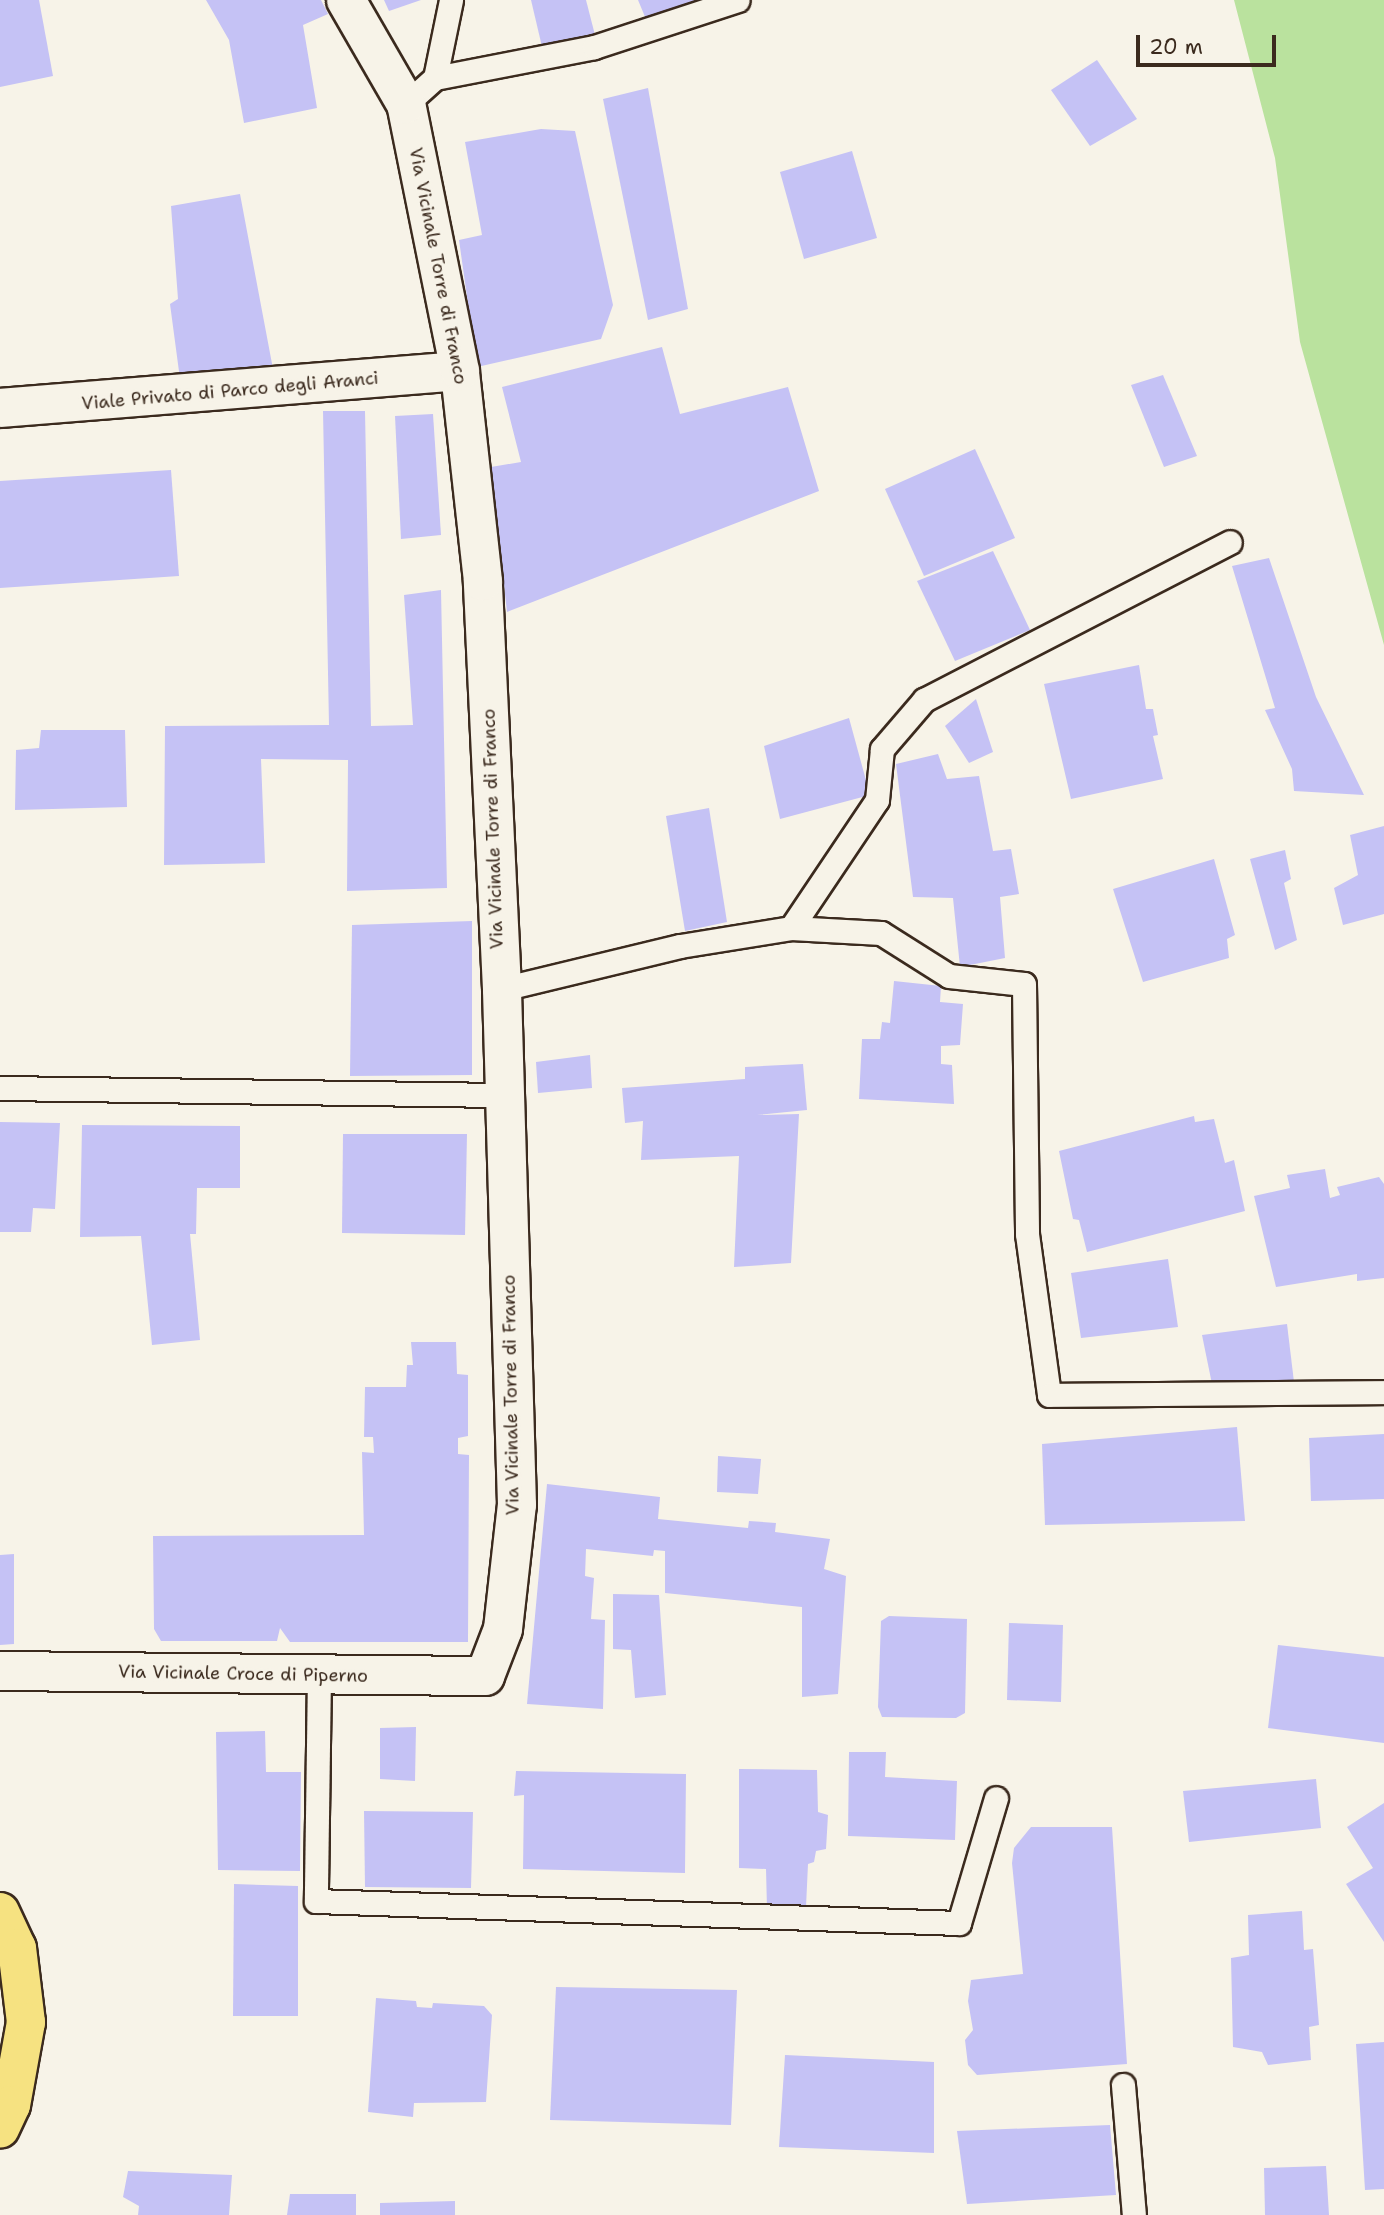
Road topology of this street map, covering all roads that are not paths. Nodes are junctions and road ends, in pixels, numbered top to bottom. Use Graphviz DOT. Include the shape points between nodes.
graph roads {
  1 [pos="346,0"];
  2 [pos="451,0"];
  3 [pos="738,0"];
  4 [pos="435,78"];
  5 [pos="406,104"];
  6 [pos="460,372"];
  7 [pos="0,408"];
  8 [pos="1230,542"];
  9 [pos="791,928"];
  10 [pos="502,989"];
  11 [pos="0,1088"];
  12 [pos="503,1095"];
  13 [pos="1384,1392"];
  14 [pos="0,1671"];
  15 [pos="319,1674"];
  16 [pos="485,1676"];
  17 [pos="996,1798"];
  18 [pos="0,1912"];
  19 [pos="1123,2085"];
  20 [pos="0,2129"];
  21 [pos="1134,2215"];
  1 -- 5 [label="street, Via Vicinale Torre di Franco"];
  2 -- 4 [label="lane"];
  3 -- 4 [label="lane" via="594,47"];
  4 -- 5 [label="lane"];
  5 -- 6 [label="street, Via Vicinale Torre di Franco"];
  6 -- 7 [label="street, Viale Privato di Parco degli Aranci"];
  6 -- 10 [label="street, Via Vicinale Torre di Franco" via="483,581"];
  8 -- 9 [label="lane" via="924,700 881,749 877,800"];
  9 -- 10 [label="lane" via="680,946"];
  9 -- 13 [label="lane" via="881,933 949,976 1024,984 1027,1234 1049,1395"];
  10 -- 12 [label="street, Via Vicinale Torre di Franco"];
  11 -- 12 [label="lane"];
  12 -- 16 [label="street, Via Vicinale Torre di Franco" via="517,1505 503,1629"];
  14 -- 15 [label="street, Via Vicinale Croce di Piperno"];
  15 -- 16 [label="street, Via Vicinale Croce di Piperno"];
  15 -- 17 [label="lane" via="316,1901 959,1923"];
  18 -- 20 [label="highway" via="17,1948 26,2022 11,2105"];
  19 -- 21 [label="lane"];
}
